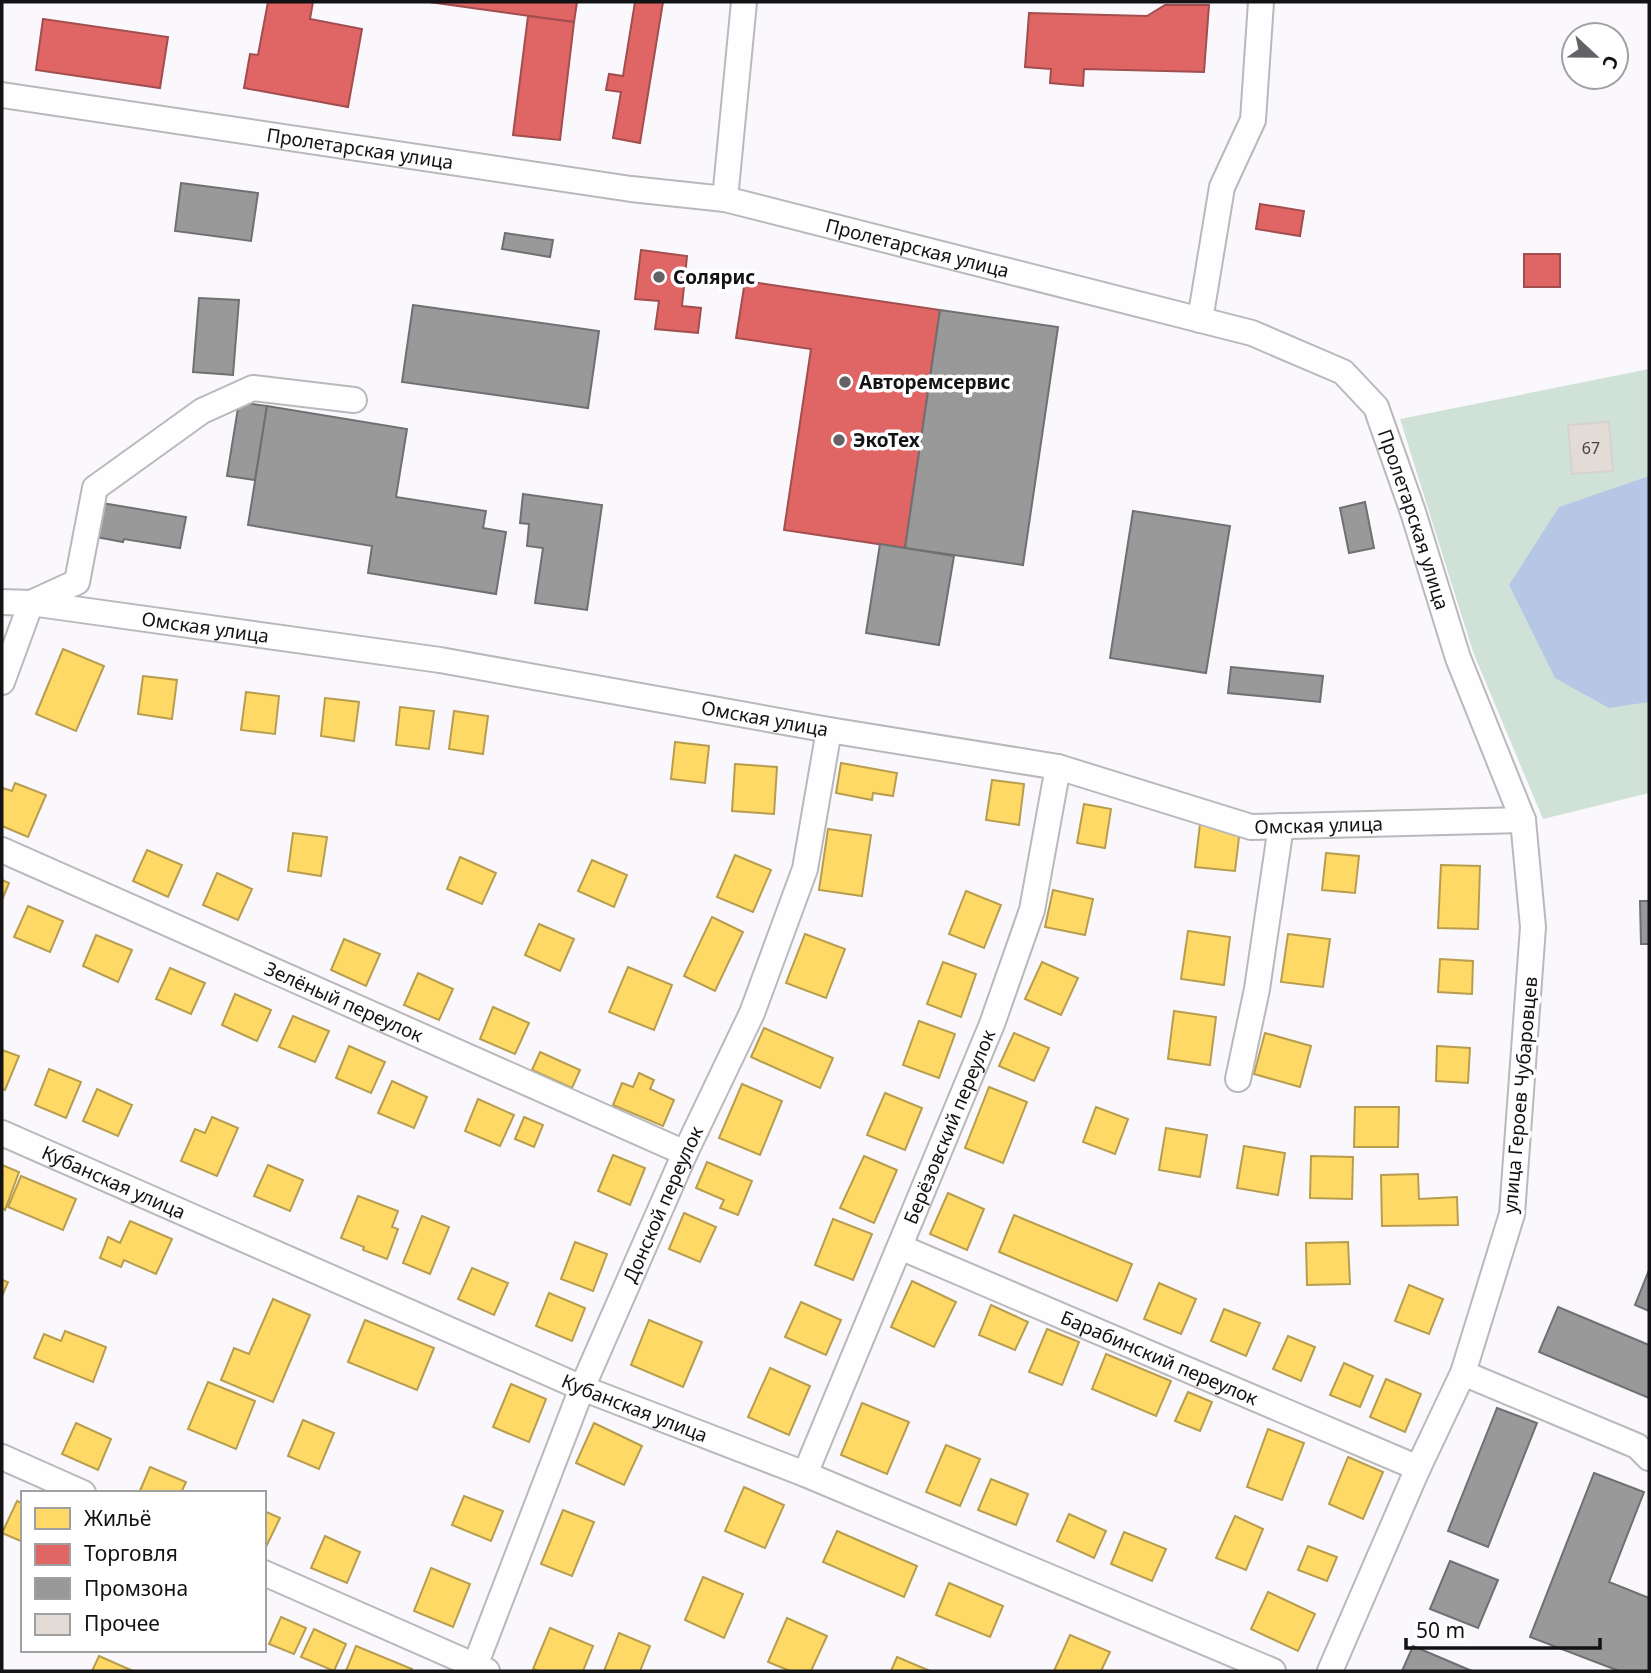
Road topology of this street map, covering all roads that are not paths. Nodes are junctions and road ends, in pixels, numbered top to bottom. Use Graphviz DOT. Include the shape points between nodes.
graph roads {
  1 [pos="744,2"];
  2 [pos="1261,2"];
  3 [pos="2,95"];
  4 [pos="725,199"];
  5 [pos="1200,320"];
  6 [pos="354,400"];
  7 [pos="2,602"];
  8 [pos="31,603"];
  9 [pos="2,682"];
  10 [pos="829,730"];
  11 [pos="1058,767"];
  12 [pos="1523,820"];
  13 [pos="1281,827"];
  14 [pos="2,850"];
  15 [pos="1238,1079"];
  16 [pos="2,1133"];
  17 [pos="685,1153"];
  18 [pos="900,1247"];
  19 [pos="1463,1373"];
  20 [pos="582,1388"];
  21 [pos="2,1457"];
  22 [pos="1649,1458"];
  23 [pos="1418,1468"];
  24 [pos="805,1474"];
  25 [pos="78,1491"];
  26 [pos="266,1574"];
  27 [pos="478,1669"];
  28 [pos="1273,1671"];
  29 [pos="1330,1671"];
  1 -- 4 [label="street"];
  2 -- 5 [label="street" via="1253,120 1222,187"];
  3 -- 4 [label="street, Пролетарская улица"];
  4 -- 5 [label="street, Пролетарская улица"];
  5 -- 12 [label="street, Пролетарская улица" via="1252,333 1343,372 1376,407 1458,658"];
  6 -- 8 [label="street" via="253,387 202,411 95,488 77,582"];
  7 -- 8 [label="street, Омская улица"];
  8 -- 9 [label="street"];
  8 -- 10 [label="street, Омская улица" via="440,660"];
  10 -- 11 [label="street, Омская улица"];
  10 -- 17 [label="street, Донской переулок" via="804,869 752,1013"];
  11 -- 13 [label="street, Омская улица" via="1251,827"];
  11 -- 18 [label="street, Берёзовский переулок" via="1032,910 992,1024"];
  12 -- 13 [label="street, Омская улица"];
  12 -- 19 [label="street, улица Героев Чубаровцев" via="1533,927 1512,1214"];
  13 -- 15 [label="street" via="1257,989"];
  14 -- 17 [label="street, Зелёный переулок"];
  16 -- 20 [label="street, Кубанская улица"];
  17 -- 20 [label="street, Донской переулок"];
  18 -- 23 [label="street, Барабинский переулок"];
  18 -- 24 [label="street, Берёзовский переулок"];
  19 -- 22 [label="street" via="1637,1446"];
  19 -- 23 [label="street, улица Героев Чубаровцев"];
  20 -- 24 [label="street, Кубанская улица"];
  20 -- 27 [label="street, Донской переулок"];
  21 -- 25 [label="street"];
  23 -- 29 [label="street, улица Героев Чубаровцев"];
  24 -- 28 [label="street, Кубанская улица"];
  26 -- 27 [label="street"];
}
